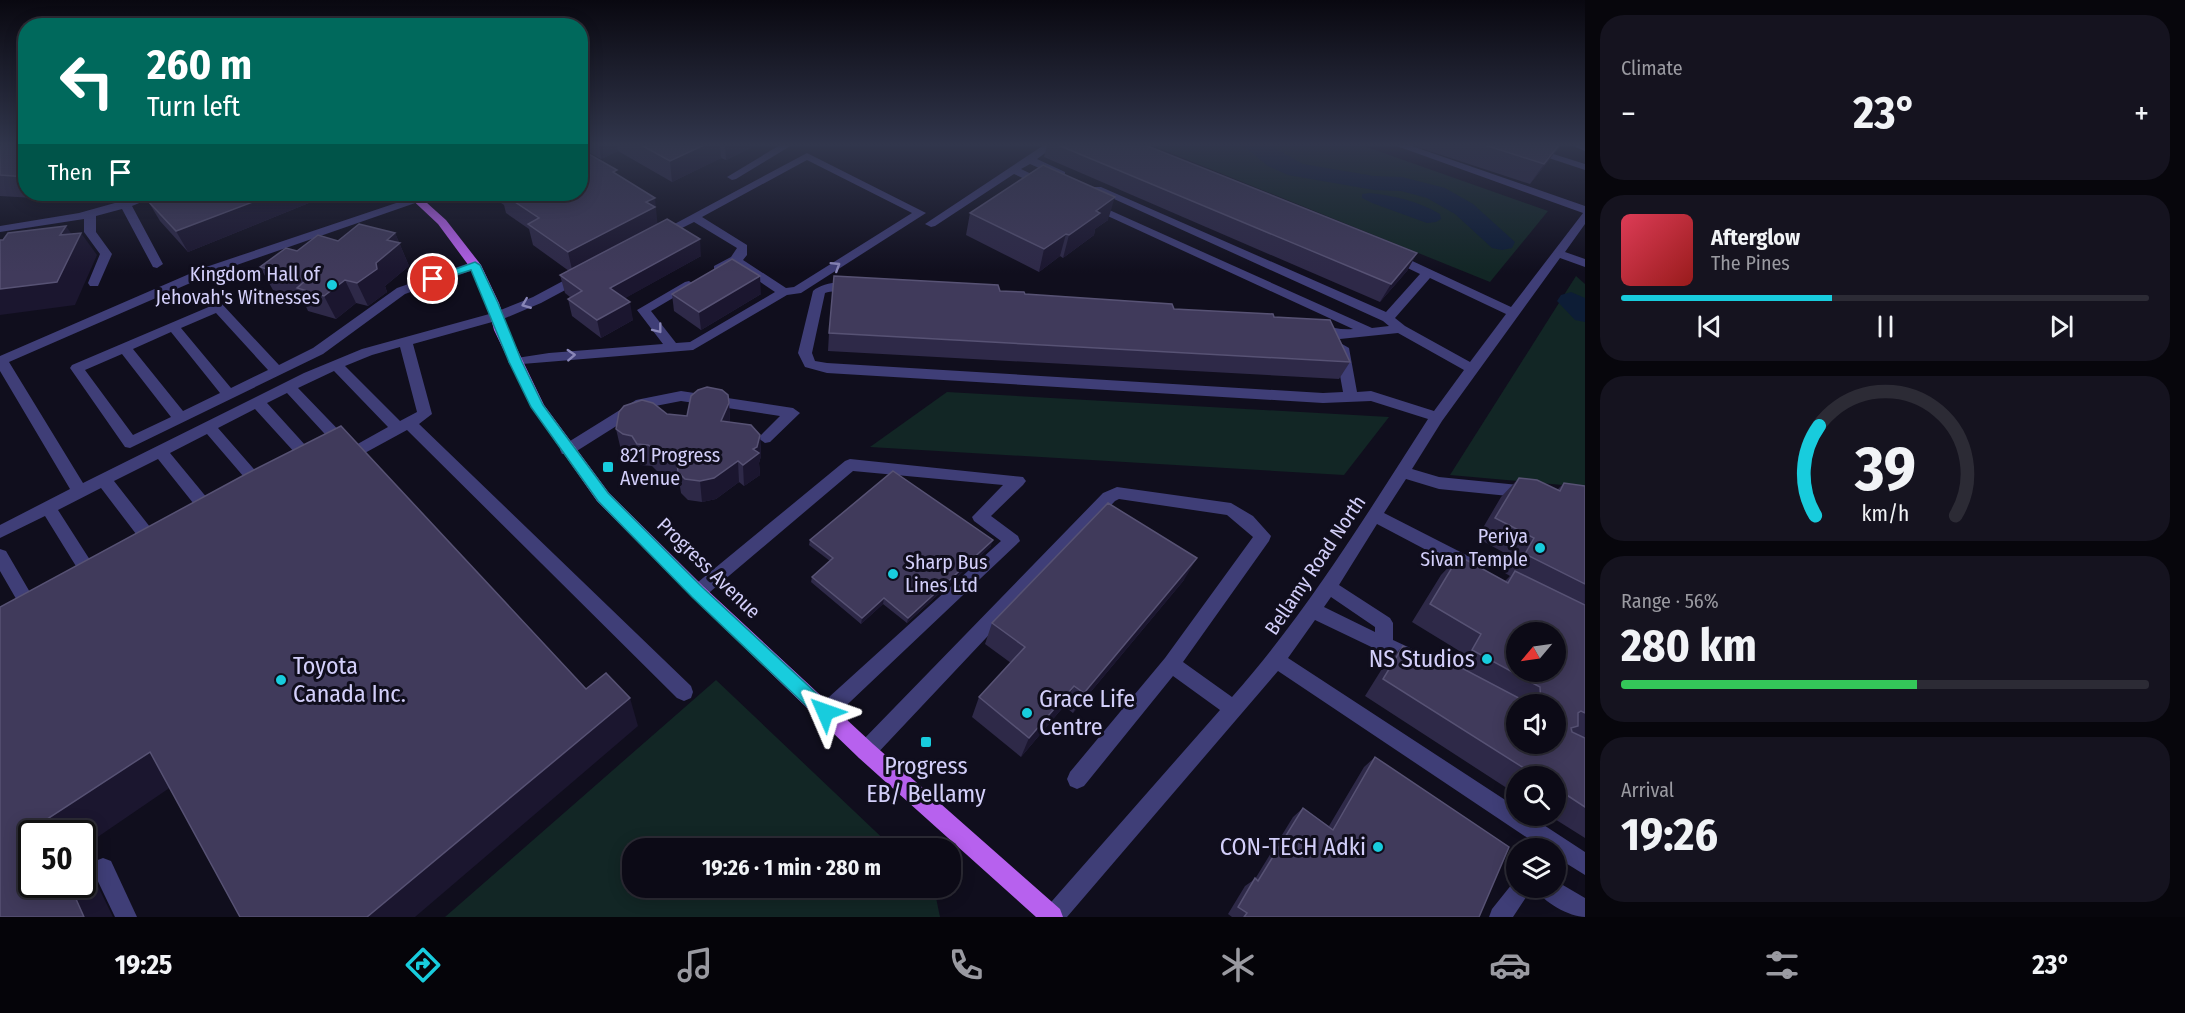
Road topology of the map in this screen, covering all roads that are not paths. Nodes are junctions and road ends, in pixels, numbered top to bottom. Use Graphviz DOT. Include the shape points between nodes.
graph roads {
  1 [pos="748,188"];
  2 [pos="870,188"];
  3 [pos="984,188"];
  4 [pos="1092,188"];
  5 [pos="1521,188"];
  6 [pos="126,201"];
  7 [pos="128,201"];
  8 [pos="400,201"];
  9 [pos="419,201"];
  10 [pos="1085,203"];
  11 [pos="1585,210"];
  12 [pos="90,216"];
  13 [pos="1585,216"];
  14 [pos="694,217"];
  15 [pos="931,224"];
  16 [pos="0,229"];
  17 [pos="654,238"];
  18 [pos="1384,253"];
  19 [pos="1557,253"];
  20 [pos="735,260"];
  21 [pos="1584,263"];
  22 [pos="157,264"];
  23 [pos="475,265"];
  24 [pos="594,270"];
  25 [pos="1428,273"];
  26 [pos="94,283"];
  27 [pos="865,289"];
  28 [pos="784,292"];
  29 [pos="1514,313"];
  30 [pos="498,316"];
  31 [pos="1388,318"];
  32 [pos="173,326"];
  33 [pos="1302,326"];
  34 [pos="1400,329"];
  35 [pos="1368,330"];
  36 [pos="1340,335"];
  37 [pos="406,343"];
  38 [pos="124,347"];
  39 [pos="673,348"];
  40 [pos="1,361"];
  41 [pos="515,362"];
  42 [pos="336,365"];
  43 [pos="1473,369"];
  44 [pos="277,371"];
  45 [pos="288,386"];
  46 [pos="229,394"];
  47 [pos="1351,396"];
  48 [pos="257,402"];
  49 [pos="1437,417"];
  50 [pos="180,418"];
  51 [pos="403,426"];
  52 [pos="209,427"];
  53 [pos="765,438"];
  54 [pos="567,450"];
  55 [pos="160,451"];
  56 [pos="352,454"];
  57 [pos="336,463"];
  58 [pos="1401,472"];
  59 [pos="310,477"];
  60 [pos="104,480"];
  61 [pos="80,492"];
  62 [pos="1539,493"];
  63 [pos="271,499"];
  64 [pos="48,508"];
  65 [pos="1375,516"];
  66 [pos="220,524"];
  67 [pos="0,532"];
  68 [pos="162,555"];
  69 [pos="0,556"];
  70 [pos="1484,573"];
  71 [pos="1329,587"];
  72 [pos="100,590"];
  73 [pos="698,592"];
  74 [pos="1312,610"];
  75 [pos="41,626"];
  76 [pos="1384,642"];
  77 [pos="1276,660"];
  78 [pos="1171,664"];
  79 [pos="1434,670"];
  80 [pos="684,692"];
  81 [pos="1234,709"];
  82 [pos="825,712"];
  83 [pos="866,751"];
  84 [pos="1077,778"];
  85 [pos="1585,864"];
  86 [pos="103,869"];
  87 [pos="1514,898"];
  88 [pos="1564,898"];
  89 [pos="1585,910"];
  90 [pos="126,917"];
  91 [pos="1052,917"];
  92 [pos="1500,917"];
  1 -- 14 [label="street, one-way"];
  28 -- 2 [label="street, one-way" via="797,290 920,213"];
  3 -- 15 [label="street"];
  4 -- 31 [label="street"];
  5 -- 11 [label="street"];
  6 -- 12 [label="street"];
  7 -- 22 [label="street"];
  8 -- 40 [label="street" via="207,271"];
  9 -- 23 [label="main road, Progress Avenue" via="442,222"];
  10 -- 35 [label="street"];
  12 -- 16 [label="street" via="18,232"];
  12 -- 26 [label="street" via="90,232 106,254"];
  13 -- 19 [label="street, Bellamy Road North"];
  14 -- 17 [label="street"];
  14 -- 20 [label="street" via="743,247"];
  18 -- 25 [label="street"];
  19 -- 21 [label="street"];
  19 -- 29 [label="street, Bellamy Road North"];
  20 -- 28 [label="street"];
  20 -- 39 [label="street, one-way" via="643,310"];
  23 -- 30 [label="main road, Progress Avenue"];
  23 -- 44 [label="street" via="400,291 318,351"];
  24 -- 30 [label="street, one-way"];
  25 -- 29 [label="street"];
  25 -- 31 [label="street"];
  27 -- 47 [label="street" via="830,287 819,291 805,353 810,364 1311,398"];
  28 -- 39 [label="street" via="693,346"];
  29 -- 43 [label="street, Bellamy Road North"];
  30 -- 37 [label="street"];
  30 -- 41 [label="main road, Progress Avenue"];
  31 -- 34 [label="street"];
  32 -- 38 [label="street"];
  32 -- 44 [label="street" via="218,307"];
  32 -- 46 [label="street"];
  33 -- 36 [label="street"];
  34 -- 35 [label="street"];
  34 -- 43 [label="street"];
  35 -- 36 [label="street"];
  36 -- 47 [label="street"];
  37 -- 42 [label="street" via="367,352"];
  37 -- 51 [label="street" via="425,414"];
  38 -- 50 [label="street"];
  38 -- 50 [label="street" via="77,368 130,443"];
  41 -- 39 [label="street, one-way"];
  40 -- 61 [label="street"];
  41 -- 54 [label="main road, Progress Avenue" via="538,407"];
  42 -- 45 [label="street"];
  42 -- 51 [label="street"];
  43 -- 49 [label="street, Bellamy Road North"];
  44 -- 46 [label="street"];
  45 -- 48 [label="street"];
  45 -- 56 [label="street"];
  46 -- 50 [label="street"];
  47 -- 49 [label="street" via="1371,396"];
  48 -- 52 [label="street"];
  48 -- 59 [label="street" via="320,472"];
  49 -- 58 [label="street, Bellamy Road North"];
  51 -- 56 [label="street"];
  51 -- 80 [label="street"];
  52 -- 55 [label="street"];
  52 -- 63 [label="street"];
  53 -- 54 [label="street" via="793,413 681,396 641,404"];
  54 -- 73 [label="main road, Progress Avenue" via="603,497"];
  55 -- 60 [label="street"];
  55 -- 66 [label="street"];
  56 -- 57 [label="street"];
  58 -- 62 [label="street" via="1439,483"];
  58 -- 65 [label="street, Bellamy Road North"];
  60 -- 61 [label="street"];
  60 -- 68 [label="street"];
  61 -- 64 [label="street"];
  64 -- 67 [label="street"];
  64 -- 72 [label="street"];
  65 -- 70 [label="street"];
  65 -- 71 [label="street, Bellamy Road North"];
  69 -- 75 [label="street"];
  71 -- 74 [label="street, Bellamy Road North"];
  71 -- 76 [label="street" via="1384,623"];
  73 -- 82 [label="main road, Progress Avenue"];
  73 -- 82 [label="street" via="850,465 1018,481 980,517 1012,540"];
  74 -- 76 [label="street"];
  74 -- 77 [label="street, Bellamy Road North"];
  76 -- 79 [label="street"];
  77 -- 81 [label="street, Bellamy Road North"];
  77 -- 85 [label="street"];
  78 -- 81 [label="street"];
  78 -- 83 [label="street" via="1263,536 1231,509 1117,493"];
  78 -- 84 [label="street"];
  81 -- 91 [label="street, Bellamy Road North"];
  82 -- 83 [label="main road, Progress Avenue"];
  83 -- 91 [label="main road, Progress Avenue"];
  86 -- 90 [label="street"];
  87 -- 92 [label="street"];
  88 -- 89 [label="street"];
}
